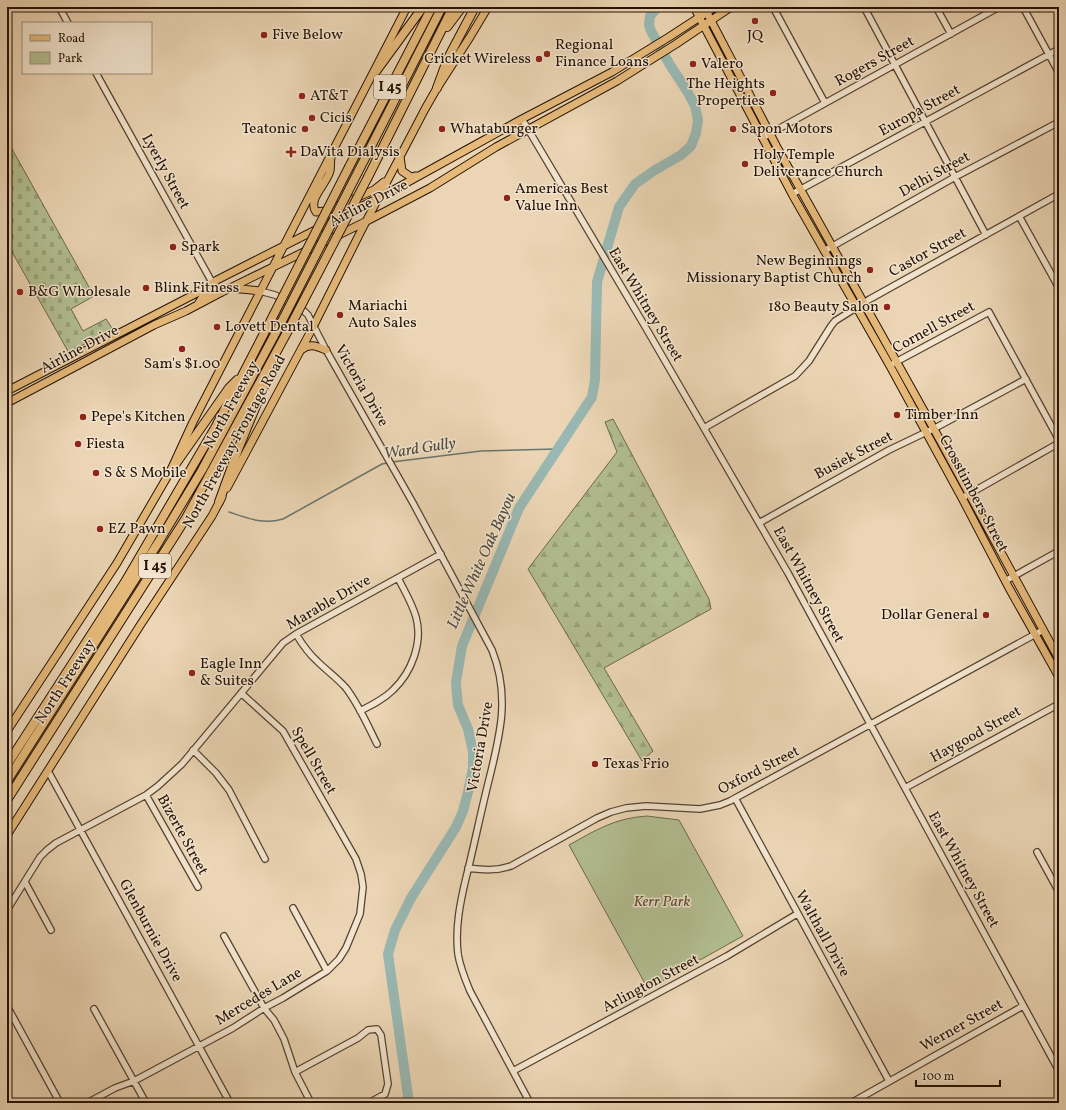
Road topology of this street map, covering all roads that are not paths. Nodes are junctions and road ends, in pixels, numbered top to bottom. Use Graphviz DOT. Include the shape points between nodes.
graph roads {
  1 [pos="59,7"];
  2 [pos="408,7"];
  3 [pos="423,7"];
  4 [pos="432,7"];
  5 [pos="442,7"];
  6 [pos="453,7"];
  7 [pos="462,7"];
  8 [pos="474,7"];
  9 [pos="488,7"];
  10 [pos="694,7"];
  11 [pos="715,7"];
  12 [pos="731,7"];
  13 [pos="773,7"];
  14 [pos="864,7"];
  15 [pos="936,7"];
  16 [pos="999,7"];
  17 [pos="1023,7"];
  18 [pos="705,10"];
  19 [pos="699,17"];
  20 [pos="711,20"];
  21 [pos="67,22"];
  22 [pos="704,25"];
  23 [pos="951,34"];
  24 [pos="434,44"];
  25 [pos="1059,48"];
  26 [pos="1049,54"];
  27 [pos="894,65"];
  28 [pos="612,72"];
  29 [pos="1059,73"];
  30 [pos="97,74"];
  31 [pos="374,74"];
  32 [pos="617,81"];
  33 [pos="436,88"];
  34 [pos="746,89"];
  35 [pos="738,94"];
  36 [pos="825,103"];
  37 [pos="522,119"];
  38 [pos="925,122"];
  39 [pos="1059,122"];
  40 [pos="528,130"];
  41 [pos="770,133"];
  42 [pos="762,138"];
  43 [pos="478,144"];
  44 [pos="483,154"];
  45 [pos="331,156"];
  46 [pos="400,156"];
  47 [pos="420,175"];
  48 [pos="955,177"];
  49 [pos="387,180"];
  50 [pos="800,189"];
  51 [pos="792,194"];
  52 [pos="1059,194"];
  53 [pos="378,198"];
  54 [pos="1019,216"];
  55 [pos="365,222"];
  56 [pos="986,234"];
  57 [pos="285,246"];
  58 [pos="831,246"];
  59 [pos="824,250"];
  60 [pos="273,268"];
  61 [pos="213,284"];
  62 [pos="230,288"];
  63 [pos="1059,288"];
  64 [pos="240,289"];
  65 [pos="260,291"];
  66 [pos="864,303"];
  67 [pos="198,304"];
  68 [pos="253,305"];
  69 [pos="857,307"];
  70 [pos="140,322"];
  71 [pos="313,326"];
  72 [pos="144,330"];
  73 [pos="280,346"];
  74 [pos="301,350"];
  75 [pos="326,350"];
  76 [pos="65,360"];
  77 [pos="897,362"];
  78 [pos="890,366"];
  79 [pos="70,370"];
  80 [pos="244,373"];
  81 [pos="1026,379"];
  82 [pos="7,391"];
  83 [pos="7,403"];
  84 [pos="704,428"];
  85 [pos="934,429"];
  86 [pos="925,433"];
  87 [pos="1059,442"];
  88 [pos="170,472"];
  89 [pos="969,494"];
  90 [pos="962,498"];
  91 [pos="219,502"];
  92 [pos="759,523"];
  93 [pos="1059,551"];
  94 [pos="442,554"];
  95 [pos="1013,576"];
  96 [pos="398,578"];
  97 [pos="1005,580"];
  98 [pos="1042,630"];
  99 [pos="296,634"];
  100 [pos="1035,634"];
  101 [pos="1059,659"];
  102 [pos="1059,677"];
  103 [pos="241,693"];
  104 [pos="1059,704"];
  105 [pos="360,711"];
  106 [pos="871,724"];
  107 [pos="7,731"];
  108 [pos="377,744"];
  109 [pos="193,750"];
  110 [pos="7,765"];
  111 [pos="48,771"];
  112 [pos="7,781"];
  113 [pos="905,788"];
  114 [pos="146,795"];
  115 [pos="736,798"];
  116 [pos="7,800"];
  117 [pos="81,830"];
  118 [pos="7,835"];
  119 [pos="1037,852"];
  120 [pos="353,854"];
  121 [pos="264,859"];
  122 [pos="468,868"];
  123 [pos="25,882"];
  124 [pos="198,887"];
  125 [pos="1059,892"];
  126 [pos="293,908"];
  127 [pos="7,910"];
  128 [pos="798,914"];
  129 [pos="51,930"];
  130 [pos="224,936"];
  131 [pos="327,971"];
  132 [pos="7,1006"];
  133 [pos="1023,1006"];
  134 [pos="94,1008"];
  135 [pos="264,1008"];
  136 [pos="199,1046"];
  137 [pos="513,1071"];
  138 [pos="1059,1071"];
  139 [pos="295,1072"];
  140 [pos="134,1081"];
  141 [pos="889,1081"];
  142 [pos="60,1103"];
  143 [pos="87,1103"];
  144 [pos="146,1103"];
  145 [pos="230,1103"];
  146 [pos="310,1103"];
  147 [pos="370,1103"];
  148 [pos="530,1103"];
  149 [pos="851,1103"];
  1 -- 21 [label="street"];
  2 -- 31 [label="main road"];
  3 -- 31 [label="highway"];
  4 -- 80 [label="highway, North Freeway / I 45, bridge"];
  5 -- 112 [label="highway, North Freeway, bridge" via="282,321 202,470"];
  6 -- 24 [label="highway, North Freeway / I 45"];
  7 -- 24 [label="highway"];
  8 -- 33 [label="highway"];
  9 -- 33 [label="main road, North Freeway Frontage Road"];
  10 -- 19 [label="main road, Crosstimbers Street"];
  11 -- 18 [label="main road, Airline Drive"];
  12 -- 20 [label="main road, Airline Drive"];
  13 -- 36 [label="street"];
  14 -- 27 [label="street"];
  15 -- 23 [label="street"];
  16 -- 23 [label="street, Rogers Street"];
  17 -- 26 [label="street"];
  18 -- 19 [label="main road, Airline Drive"];
  18 -- 20 [label="main road, Crosstimbers Street"];
  19 -- 22 [label="main road, Crosstimbers Street"];
  19 -- 28 [label="main road, Airline Drive"];
  20 -- 22 [label="main road, Airline Drive"];
  20 -- 34 [label="main road, Crosstimbers Street"];
  22 -- 32 [label="main road, Airline Drive"];
  22 -- 35 [label="main road, Crosstimbers Street"];
  23 -- 27 [label="street, Rogers Street"];
  24 -- 73 [label="highway, North Freeway / I 45, bridge"];
  25 -- 26 [label="street, Europa Street"];
  26 -- 29 [label="street"];
  26 -- 38 [label="street, Europa Street"];
  27 -- 36 [label="street, Rogers Street"];
  27 -- 38 [label="street"];
  28 -- 32 [label="main road"];
  28 -- 37 [label="main road, Airline Drive"];
  30 -- 61 [label="street, Lyerly Street"];
  31 -- 45 [label="main road"];
  32 -- 40 [label="main road, Airline Drive"];
  33 -- 46 [label="main road, North Freeway Frontage Road"];
  34 -- 35 [label="main road"];
  34 -- 41 [label="main road, Crosstimbers Street"];
  35 -- 42 [label="main road, Crosstimbers Street"];
  36 -- 41 [label="street, Rogers Street"];
  37 -- 40 [label="street, East Whitney Street"];
  37 -- 43 [label="main road, Airline Drive"];
  38 -- 48 [label="street"];
  38 -- 50 [label="street, Europa Street"];
  39 -- 48 [label="street, Delhi Street"];
  40 -- 44 [label="main road, Airline Drive"];
  40 -- 84 [label="street, East Whitney Street"];
  41 -- 42 [label="street, Rogers Street"];
  41 -- 50 [label="main road, Crosstimbers Street"];
  42 -- 51 [label="main road, Crosstimbers Street"];
  43 -- 44 [label="main road"];
  43 -- 47 [label="main road, Airline Drive"];
  44 -- 55 [label="main road, Airline Drive" via="430,188"];
  45 -- 49 [label="main road" via="330,172 314,201 316,212 332,209 374,190"];
  45 -- 57 [label="main road"];
  46 -- 47 [label="main road" via="404,173 411,177"];
  46 -- 49 [label="main road, North Freeway Frontage Road"];
  47 -- 53 [label="main road, Airline Drive"];
  48 -- 56 [label="street"];
  48 -- 58 [label="street, Delhi Street"];
  49 -- 53 [label="main road, North Freeway Frontage Road"];
  50 -- 51 [label="street, Europa Street"];
  50 -- 58 [label="main road, Crosstimbers Street"];
  51 -- 59 [label="main road, Crosstimbers Street"];
  52 -- 54 [label="street, Castor Street"];
  53 -- 55 [label="main road, North Freeway Frontage Road"];
  53 -- 57 [label="main road, Airline Drive"];
  54 -- 56 [label="street, Castor Street"];
  54 -- 63 [label="street"];
  55 -- 60 [label="main road, Airline Drive"];
  55 -- 71 [label="main road, North Freeway Frontage Road"];
  56 -- 66 [label="street, Castor Street"];
  57 -- 60 [label="main road"];
  57 -- 61 [label="main road, Airline Drive"];
  58 -- 59 [label="street, Delhi Street"];
  58 -- 66 [label="main road, Crosstimbers Street"];
  59 -- 69 [label="main road, Crosstimbers Street"];
  60 -- 62 [label="main road, Airline Drive"];
  60 -- 65 [label="main road"];
  61 -- 67 [label="main road" via="213,290 204,295"];
  61 -- 70 [label="main road, Airline Drive"];
  62 -- 64 [label="main road"];
  62 -- 67 [label="main road, Airline Drive"];
  64 -- 65 [label="main road"];
  64 -- 68 [label="main road" via="249,294"];
  65 -- 68 [label="main road"];
  65 -- 71 [label="street, Victoria Drive" via="275,295 302,309"];
  66 -- 69 [label="street, Castor Street"];
  66 -- 77 [label="main road, Crosstimbers Street"];
  67 -- 72 [label="main road, Airline Drive"];
  68 -- 88 [label="main road"];
  69 -- 78 [label="main road, Crosstimbers Street"];
  69 -- 84 [label="street, Castor Street" via="831,326 809,361 795,376"];
  70 -- 72 [label="main road"];
  70 -- 76 [label="main road, Airline Drive"];
  71 -- 74 [label="main road, North Freeway Frontage Road"];
  71 -- 75 [label="street, Victoria Drive"];
  72 -- 79 [label="main road, Airline Drive"];
  73 -- 91 [label="highway"];
  73 -- 116 [label="highway, North Freeway / I 45" via="186,518"];
  74 -- 75 [label="main road" via="306,346 318,346"];
  74 -- 91 [label="main road, North Freeway Frontage Road"];
  75 -- 94 [label="street, Victoria Drive"];
  76 -- 79 [label="main road"];
  76 -- 82 [label="main road, Airline Drive"];
  77 -- 78 [label="street, Cornell Street"];
  77 -- 81 [label="street, Cornell Street" via="989,312"];
  77 -- 85 [label="main road, Crosstimbers Street"];
  78 -- 86 [label="main road, Crosstimbers Street"];
  79 -- 83 [label="main road, Airline Drive"];
  80 -- 88 [label="highway" via="229,388"];
  80 -- 110 [label="highway, North Freeway / I 45" via="215,428 125,582"];
  81 -- 85 [label="street, Busiek Street"];
  81 -- 87 [label="street"];
  84 -- 92 [label="street, East Whitney Street"];
  85 -- 86 [label="street, Busiek Street"];
  85 -- 89 [label="main road, Crosstimbers Street"];
  86 -- 90 [label="main road, Crosstimbers Street"];
  86 -- 92 [label="street, Busiek Street" via="889,450"];
  87 -- 89 [label="street"];
  88 -- 107 [label="main road" via="117,563"];
  89 -- 90 [label="street"];
  89 -- 95 [label="main road, Crosstimbers Street"];
  90 -- 97 [label="main road, Crosstimbers Street"];
  91 -- 111 [label="main road, North Freeway Frontage Road"];
  92 -- 106 [label="street, East Whitney Street"];
  93 -- 95 [label="street"];
  94 -- 96 [label="street, Marable Drive"];
  94 -- 122 [label="street, Victoria Drive" via="492,650 502,685 502,716"];
  95 -- 97 [label="street"];
  95 -- 98 [label="main road, Crosstimbers Street"];
  96 -- 99 [label="street, Marable Drive"];
  96 -- 105 [label="street" via="416,617 418,630 415,653 403,680 373,705"];
  97 -- 100 [label="main road, Crosstimbers Street"];
  98 -- 100 [label="street, Oxford Street"];
  98 -- 101 [label="main road, Crosstimbers Street"];
  99 -- 103 [label="street, Marable Drive" via="283,643"];
  99 -- 105 [label="street" via="315,660 338,679"];
  100 -- 102 [label="main road, Crosstimbers Street"];
  100 -- 106 [label="street, Oxford Street"];
  103 -- 109 [label="street, Marable Drive"];
  103 -- 120 [label="street, Spell Street" via="283,731"];
  104 -- 113 [label="street, Haygood Street"];
  105 -- 108 [label="street"];
  106 -- 113 [label="street, East Whitney Street"];
  106 -- 115 [label="street, Oxford Street"];
  109 -- 114 [label="street, Marable Drive" via="171,776"];
  109 -- 121 [label="street" via="216,773 228,790"];
  111 -- 117 [label="street, Glenburnie Drive"];
  111 -- 118 [label="main road, North Freeway Frontage Road"];
  113 -- 133 [label="street, East Whitney Street"];
  114 -- 117 [label="street, Marable Drive"];
  114 -- 124 [label="street, Bizerte Street"];
  115 -- 122 [label="street, Oxford Street" via="720,805 700,809 646,806 626,808 597,818 511,866 499,870"];
  115 -- 128 [label="street, Walthall Drive"];
  117 -- 123 [label="street, Marable Drive" via="47,850"];
  117 -- 136 [label="street, Glenburnie Drive"];
  119 -- 125 [label="street"];
  120 -- 131 [label="street, Mercedes Lane" via="363,887 360,914 346,948"];
  122 -- 137 [label="street, Victoria Drive" via="459,911 458,955 470,991"];
  123 -- 127 [label="street, Marable Drive"];
  123 -- 129 [label="street"];
  126 -- 131 [label="street"];
  128 -- 137 [label="street, Arlington Street" via="727,956"];
  128 -- 141 [label="street, Walthall Drive"];
  130 -- 135 [label="street"];
  131 -- 135 [label="street, Mercedes Lane"];
  132 -- 142 [label="street"];
  133 -- 138 [label="street, East Whitney Street"];
  133 -- 141 [label="street, Werner Street"];
  134 -- 140 [label="street"];
  135 -- 136 [label="street, Mercedes Lane"];
  135 -- 139 [label="street" via="284,1039"];
  136 -- 140 [label="street, Mercedes Lane"];
  136 -- 145 [label="street, Glenburnie Drive"];
  137 -- 148 [label="street, Victoria Drive"];
  139 -- 146 [label="street"];
  139 -- 147 [label="street" via="368,1030 377,1029 381,1035 388,1084 385,1094"];
  140 -- 143 [label="street, Mercedes Lane"];
  140 -- 144 [label="street"];
  141 -- 149 [label="street, Werner Street"];
}
